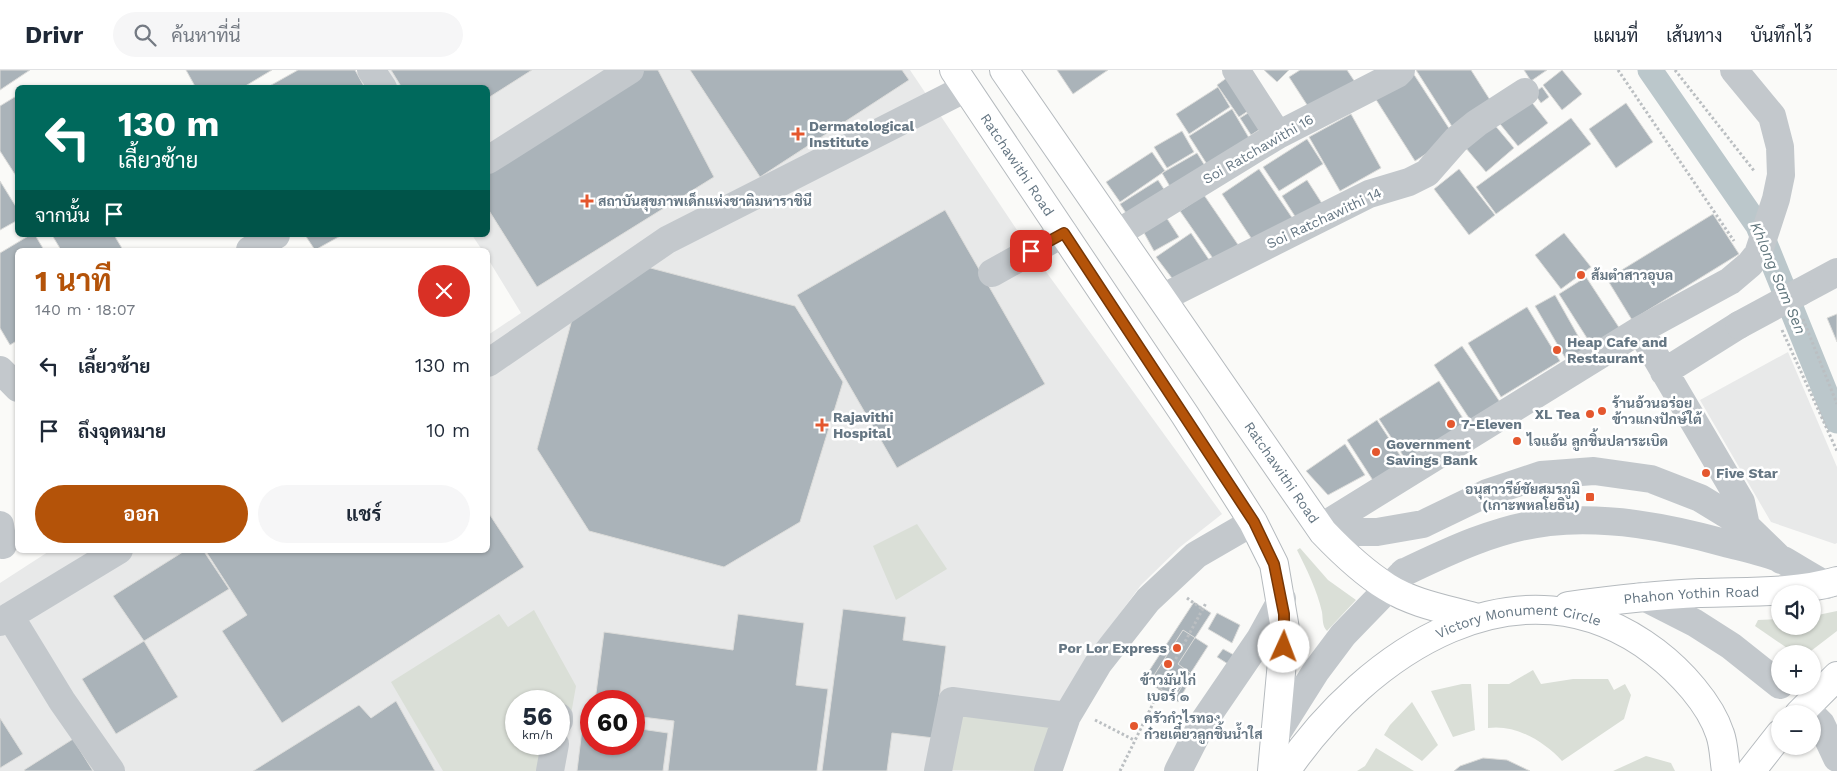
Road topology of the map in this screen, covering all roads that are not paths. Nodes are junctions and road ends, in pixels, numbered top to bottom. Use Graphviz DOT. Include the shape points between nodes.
graph roads {
  1 [pos="371,70"];
  2 [pos="630,70"];
  3 [pos="1004,70"];
  4 [pos="1236,70"];
  5 [pos="1401,70"];
  6 [pos="1734,70"];
  7 [pos="960,79"];
  8 [pos="381,85"];
  9 [pos="1525,92"];
  10 [pos="1278,135"];
  11 [pos="490,159"];
  12 [pos="1064,233"];
  13 [pos="1118,233"];
  14 [pos="273,237"];
  15 [pos="253,248"];
  16 [pos="1837,272"];
  17 [pos="992,273"];
  18 [pos="1162,298"];
  19 [pos="1640,330"];
  20 [pos="490,362"];
  21 [pos="0,370"];
  22 [pos="1664,372"];
  23 [pos="15,385"];
  24 [pos="15,390"];
  25 [pos="0,399"];
  26 [pos="1482,496"];
  27 [pos="1254,522"];
  28 [pos="1746,526"];
  29 [pos="1322,530"];
  30 [pos="114,553"];
  31 [pos="1782,560"];
  32 [pos="1395,581"];
  33 [pos="1831,583"];
  34 [pos="1642,596"];
  35 [pos="1282,599"];
  36 [pos="1546,609"];
  37 [pos="1474,617"];
  38 [pos="5,619"];
  39 [pos="1837,676"];
  40 [pos="1771,678"];
  41 [pos="1790,695"];
  42 [pos="1800,705"];
  43 [pos="1813,705"];
  44 [pos="1067,716"];
  45 [pos="1821,724"];
  46 [pos="1275,736"];
  47 [pos="1771,745"];
  48 [pos="553,755"];
  49 [pos="1837,758"];
  50 [pos="111,771"];
  51 [pos="550,771"];
  52 [pos="938,771"];
  53 [pos="1048,771"];
  54 [pos="1178,771"];
  55 [pos="1272,771"];
  56 [pos="1286,771"];
  57 [pos="1726,771"];
  58 [pos="1751,771"];
  1 -- 8 [label="street"];
  2 -- 11 [label="street"];
  3 -- 13 [label="main road, Ratchawithi Road"];
  4 -- 10 [label="street"];
  5 -- 10 [label="street, Soi Ratchawithi 16"];
  6 -- 19 [label="street" via="1772,116 1780,147 1781,175 1776,200 1755,255 1730,281"];
  7 -- 12 [label="main road, Ratchawithi Road"];
  7 -- 20 [label="street" via="668,240"];
  9 -- 18 [label="street, Soi Ratchawithi 14" via="1456,140 1427,173 1369,194"];
  10 -- 13 [label="street, Soi Ratchawithi 16"];
  12 -- 17 [label="street"];
  12 -- 27 [label="main road, Ratchawithi Road"];
  13 -- 18 [label="main road, Ratchawithi Road"];
  14 -- 15 [label="street"];
  16 -- 22 [label="street, bridge" via="1739,325"];
  18 -- 29 [label="main road, Ratchawithi Road"];
  19 -- 22 [label="street"];
  19 -- 29 [label="street"];
  21 -- 23 [label="street"];
  22 -- 28 [label="street" via="1741,502"];
  24 -- 25 [label="street"];
  26 -- 28 [label="street" via="1541,475 1594,471 1651,479 1700,498"];
  26 -- 29 [label="street" via="1424,524 1377,532"];
  26 -- 32 [label="street" via="1445,528"];
  27 -- 35 [label="main road, Ratchawithi Road" via="1274,564"];
  27 -- 44 [label="street" via="1196,555 1148,600 1098,664"];
  28 -- 31 [label="street"];
  29 -- 32 [label="main road, Ratchawithi Road" via="1355,565"];
  30 -- 38 [label="street"];
  31 -- 32 [label="street" via="1686,532 1646,524 1605,520 1548,522 1500,533 1452,550"];
  31 -- 33 [label="street"];
  32 -- 37 [label="main road, Ratchawithi Road" via="1432,606"];
  32 -- 46 [label="street" via="1343,635 1316,670"];
  33 -- 34 [label="main road, Phahon Yothin Road" via="1772,591"];
  34 -- 36 [label="main road, Phahon Yothin Road"];
  34 -- 40 [label="street" via="1694,622"];
  35 -- 46 [label="main road, Ratchawithi Road" via="1285,629"];
  35 -- 54 [label="street" via="1260,639 1202,724"];
  36 -- 37 [label="main road, Victory Monument Circle"];
  36 -- 57 [label="main road, Victory Monument Circle" via="1598,619 1633,635 1676,668 1702,700 1720,733"];
  37 -- 56 [label="main road, Victory Monument Circle" via="1411,647 1375,673 1333,711"];
  38 -- 50 [label="street"];
  39 -- 43 [label="main road"];
  41 -- 42 [label="street"];
  44 -- 52 [label="street" via="952,701"];
  44 -- 53 [label="street"];
  45 -- 49 [label="street"];
  46 -- 55 [label="main road, Ratchawithi Road"];
  47 -- 58 [label="main road"];
  48 -- 51 [label="street"];
}
